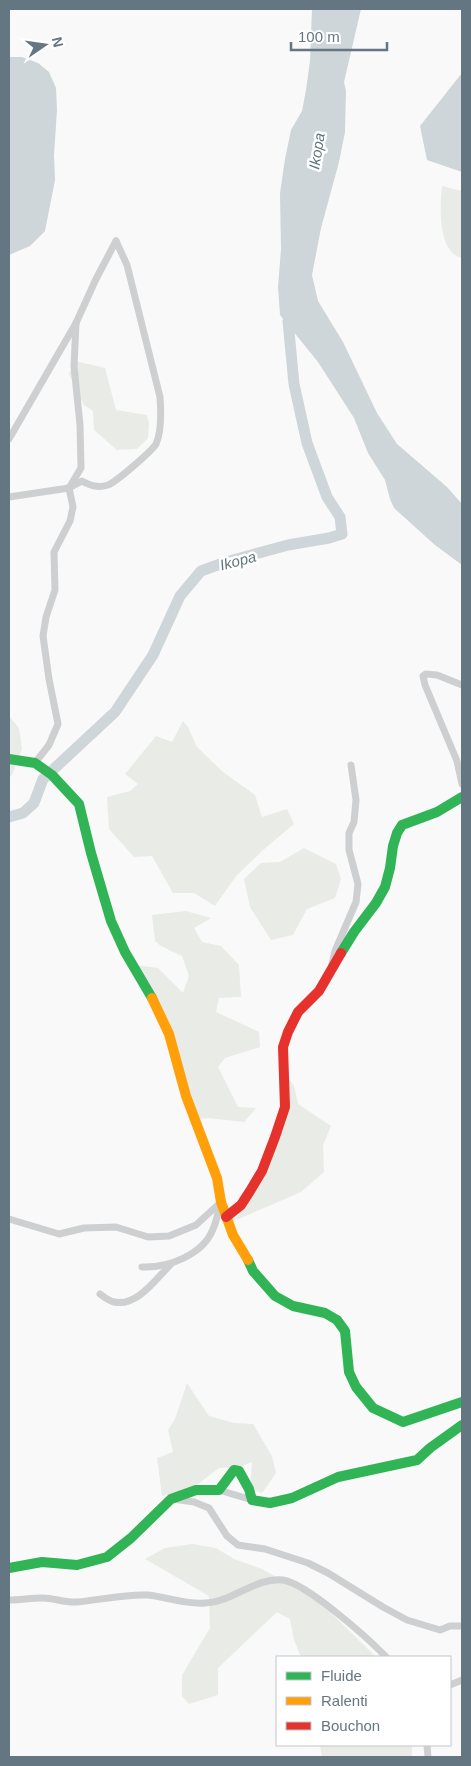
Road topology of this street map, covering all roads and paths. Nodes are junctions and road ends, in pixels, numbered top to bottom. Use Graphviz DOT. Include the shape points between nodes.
graph roads {
  1 [pos="76,323"];
  2 [pos="9,438"];
  3 [pos="69,488"];
  4 [pos="9,497"];
  5 [pos="462,686"];
  6 [pos="9,759"];
  7 [pos="35,763"];
  8 [pos="351,765"];
  9 [pos="462,784"];
  10 [pos="462,797"];
  11 [pos="331,970"];
  12 [pos="221,1202"];
  13 [pos="226,1217"];
  14 [pos="9,1219"];
  15 [pos="171,1264"];
  16 [pos="142,1267"];
  17 [pos="100,1294"];
  18 [pos="462,1402"];
  19 [pos="462,1425"];
  20 [pos="219,1490"];
  21 [pos="170,1499"];
  22 [pos="252,1500"];
  23 [pos="9,1568"];
  24 [pos="9,1600"];
  25 [pos="462,1626"];
  26 [pos="385,1656"];
  1 -- 2 [label="street"];
  1 -- 3 [label="street" via="74,366 81,468"];
  1 -- 3 [label="street" via="116,241 134,289 160,397 161,419 156,444 109,485 94,487 82,481"];
  3 -- 4 [label="street"];
  3 -- 7 [label="street" via="73,506 70,521 54,552 54,590 44,636 58,724 49,745"];
  5 -- 9 [label="street" via="436,675 423,676 457,761"];
  6 -- 7 [label="street"];
  7 -- 12 [label="street" via="79,804 111,921 169,1034 184,1088 217,1178"];
  8 -- 11 [label="street" via="356,800 349,850 358,884 356,902 335,951"];
  10 -- 11 [label="street" via="437,812 402,825 393,846 385,887"];
  11 -- 13 [label="street" via="319,991 298,1012 288,1032 283,1047 285,1107 275,1137 250,1191 241,1205"];
  12 -- 13 [label="street"];
  12 -- 14 [label="street" via="196,1225 169,1236 148,1237 116,1227 84,1228 59,1234"];
  12 -- 15 [label="street" via="213,1230 206,1241"];
  13 -- 18 [label="street" via="253,1271 276,1296 293,1306 325,1313 337,1320 344,1331 349,1372 373,1408 403,1422"];
  15 -- 16 [label="street"];
  15 -- 17 [label="street" via="131,1300 112,1302"];
  19 -- 22 [label="street" via="417,1460 338,1478 292,1498 270,1503"];
  20 -- 21 [label="street" via="196,1490"];
  20 -- 22 [label="street"];
  20 -- 22 [label="street" via="234,1470 239,1471"];
  21 -- 23 [label="street" via="107,1557 77,1565 42,1562"];
  21 -- 25 [label="street" via="209,1508 227,1536 238,1545 265,1549 308,1563 407,1620 440,1630"];
  24 -- 26 [label="street" via="44,1598 75,1602 148,1595 203,1604 221,1601 266,1580 285,1580 304,1589"];
}
